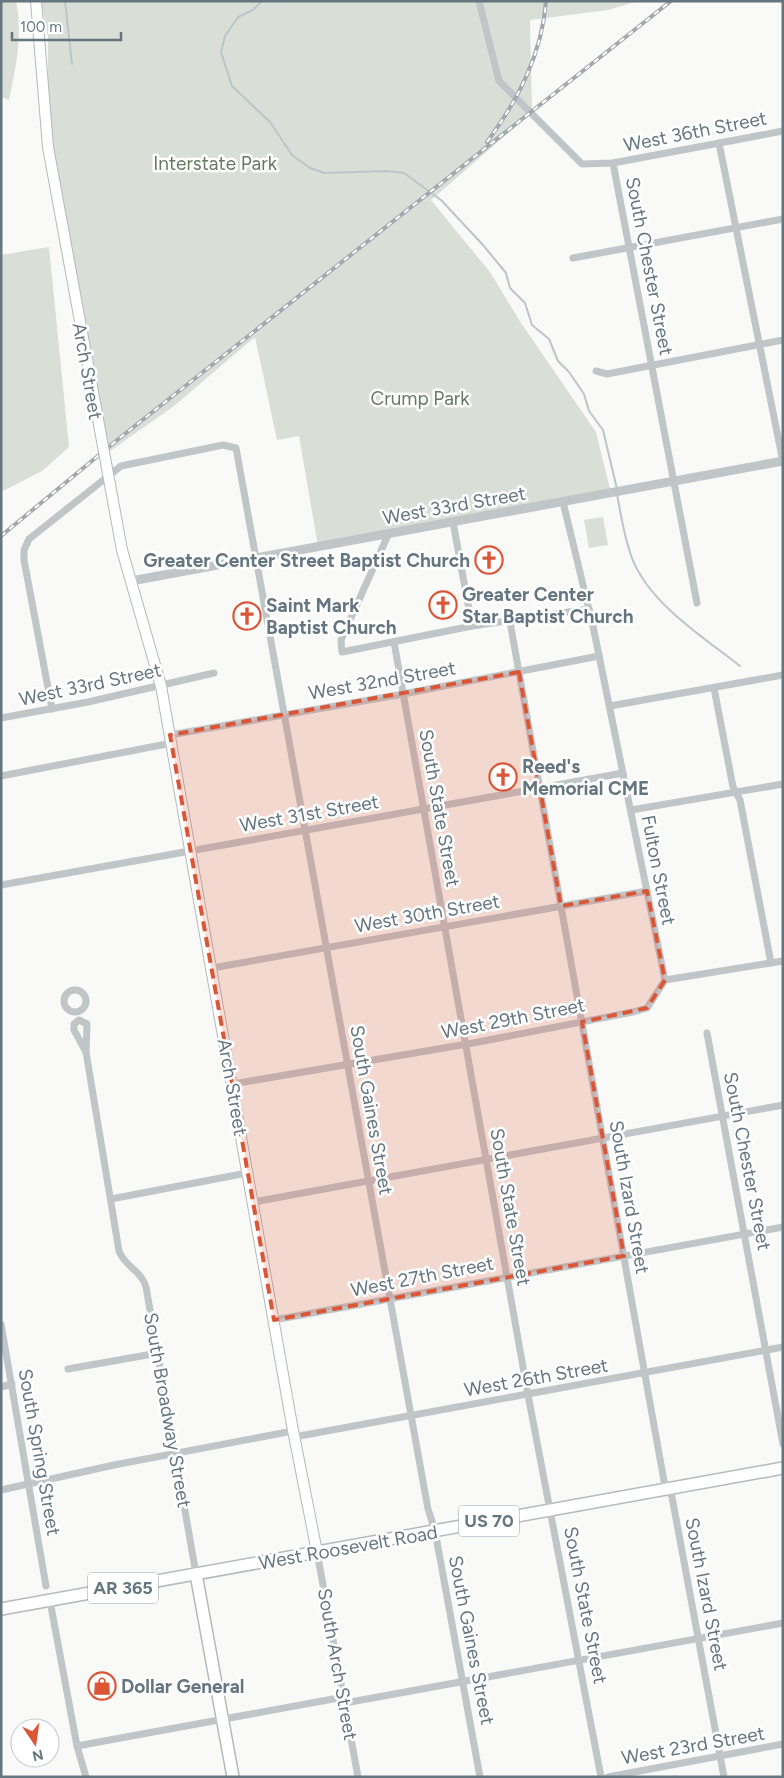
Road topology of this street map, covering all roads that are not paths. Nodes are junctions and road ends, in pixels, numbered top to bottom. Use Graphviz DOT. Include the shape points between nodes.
graph roads {
  1 [pos="36,1"];
  2 [pos="479,1"];
  3 [pos="783,131"];
  4 [pos="719,143"];
  5 [pos="613,163"];
  6 [pos="783,219"];
  7 [pos="737,226"];
  8 [pos="631,247"];
  9 [pos="574,258"];
  10 [pos="783,340"];
  11 [pos="758,345"];
  12 [pos="653,366"];
  13 [pos="596,371"];
  14 [pos="783,462"];
  15 [pos="674,482"];
  16 [pos="563,502"];
  17 [pos="453,522"];
  18 [pos="388,535"];
  19 [pos="256,558"];
  20 [pos="131,582"];
  21 [pos="697,603"];
  22 [pos="589,608"];
  23 [pos="510,622"];
  24 [pos="472,626"];
  25 [pos="394,642"];
  26 [pos="599,656"];
  27 [pos="519,672"];
  28 [pos="214,674"];
  29 [pos="783,675"];
  30 [pos="161,686"];
  31 [pos="714,688"];
  32 [pos="403,694"];
  33 [pos="610,706"];
  34 [pos="52,709"];
  35 [pos="284,714"];
  36 [pos="1,718"];
  37 [pos="171,739"];
  38 [pos="623,773"];
  39 [pos="1,776"];
  40 [pos="783,784"];
  41 [pos="540,789"];
  42 [pos="734,792"];
  43 [pos="424,808"];
  44 [pos="631,810"];
  45 [pos="305,831"];
  46 [pos="191,851"];
  47 [pos="1,885"];
  48 [pos="647,890"];
  49 [pos="561,906"];
  50 [pos="444,927"];
  51 [pos="327,948"];
  52 [pos="783,961"];
  53 [pos="771,963"];
  54 [pos="212,968"];
  55 [pos="665,980"];
  56 [pos="77,1012"];
  57 [pos="79,1020"];
  58 [pos="582,1022"];
  59 [pos="707,1033"];
  60 [pos="465,1045"];
  61 [pos="86,1052"];
  62 [pos="348,1064"];
  63 [pos="233,1084"];
  64 [pos="783,1105"];
  65 [pos="724,1116"];
  66 [pos="603,1139"];
  67 [pos="486,1160"];
  68 [pos="248,1173"];
  69 [pos="369,1181"];
  70 [pos="111,1199"];
  71 [pos="253,1202"];
  72 [pos="783,1227"];
  73 [pos="745,1234"];
  74 [pos="624,1256"];
  75 [pos="507,1276"];
  76 [pos="390,1299"];
  77 [pos="274,1320"];
  78 [pos="1,1324"];
  79 [pos="783,1347"];
  80 [pos="766,1350"];
  81 [pos="158,1353"];
  82 [pos="68,1369"];
  83 [pos="646,1373"];
  84 [pos="12,1384"];
  85 [pos="1,1387"];
  86 [pos="528,1394"];
  87 [pos="412,1416"];
  88 [pos="294,1434"];
  89 [pos="783,1444"];
  90 [pos="176,1454"];
  91 [pos="783,1468"];
  92 [pos="30,1484"];
  93 [pos="668,1489"];
  94 [pos="1,1490"];
  95 [pos="550,1510"];
  96 [pos="435,1531"];
  97 [pos="317,1552"];
  98 [pos="196,1574"];
  99 [pos="46,1586"];
  100 [pos="50,1601"];
  101 [pos="1,1609"];
  102 [pos="783,1623"];
  103 [pos="700,1639"];
  104 [pos="580,1661"];
  105 [pos="463,1682"];
  106 [pos="344,1700"];
  107 [pos="222,1720"];
  108 [pos="783,1744"];
  109 [pos="77,1746"];
  110 [pos="720,1756"];
  111 [pos="86,1777"];
  112 [pos="233,1777"];
  113 [pos="358,1777"];
  114 [pos="480,1777"];
  115 [pos="601,1777"];
  116 [pos="608,1777"];
  117 [pos="724,1777"];
  1 -- 20 [label="main road, Arch Street, bridge" via="48,147 122,550"];
  2 -- 5 [label="street, South Chester Street" via="497,75 503,86 577,161 586,165"];
  3 -- 4 [label="street, West 36th Street"];
  4 -- 5 [label="street, West 36th Street"];
  4 -- 7 [label="street"];
  5 -- 8 [label="street, South Chester Street"];
  6 -- 7 [label="street"];
  7 -- 8 [label="street"];
  7 -- 11 [label="street"];
  8 -- 9 [label="street"];
  8 -- 12 [label="street, South Chester Street"];
  10 -- 11 [label="street"];
  11 -- 12 [label="street"];
  11 -- 14 [label="street"];
  12 -- 13 [label="street" via="607,374"];
  12 -- 15 [label="street, South Chester Street"];
  14 -- 15 [label="street, West 33rd Street"];
  15 -- 16 [label="street, West 33rd Street"];
  15 -- 21 [label="street, South Chester Street"];
  16 -- 17 [label="street, West 33rd Street"];
  16 -- 22 [label="street, Fulton Street"];
  17 -- 18 [label="street, West 33rd Street"];
  17 -- 24 [label="street"];
  18 -- 19 [label="street, West 33rd Street"];
  18 -- 25 [label="street" via="341,640 342,652"];
  19 -- 20 [label="street, West 33rd Street"];
  19 -- 34 [label="street, South Gaines Street" via="236,448 223,445 121,466 34,534 24,550"];
  19 -- 35 [label="street, South Gaines Street"];
  20 -- 30 [label="main road, Arch Street"];
  22 -- 23 [label="street"];
  22 -- 26 [label="street, Fulton Street"];
  23 -- 24 [label="street"];
  23 -- 27 [label="street, South Izard Street"];
  24 -- 25 [label="street"];
  25 -- 32 [label="street, South State Street"];
  26 -- 27 [label="street, West 32nd Street"];
  26 -- 33 [label="street, Fulton Street"];
  27 -- 32 [label="street, West 32nd Street"];
  27 -- 41 [label="street, South Izard Street"];
  28 -- 30 [label="street, West 33rd Street"];
  29 -- 31 [label="street"];
  30 -- 34 [label="street, West 33rd Street"];
  30 -- 37 [label="main road, Arch Street"];
  31 -- 33 [label="street"];
  31 -- 42 [label="street"];
  32 -- 35 [label="street, West 32nd Street"];
  32 -- 43 [label="street, South State Street"];
  33 -- 38 [label="street, Fulton Street"];
  34 -- 36 [label="street, West 33rd Street"];
  35 -- 37 [label="street, West 32nd Street"];
  35 -- 45 [label="street, South Gaines Street"];
  37 -- 39 [label="street, West 32nd Street"];
  37 -- 46 [label="main road, Arch Street"];
  38 -- 41 [label="street, West 31st Street"];
  38 -- 44 [label="street, Fulton Street"];
  40 -- 42 [label="street"];
  41 -- 43 [label="street, West 31st Street"];
  41 -- 49 [label="street, South Izard Street"];
  42 -- 44 [label="street"];
  42 -- 53 [label="street" via="740,800"];
  43 -- 45 [label="street, West 31st Street"];
  43 -- 50 [label="street, South State Street"];
  44 -- 48 [label="street, Fulton Street"];
  45 -- 46 [label="street, West 31st Street"];
  45 -- 51 [label="street, South Gaines Street"];
  46 -- 47 [label="street, West 31st Street"];
  46 -- 54 [label="main road, Arch Street"];
  48 -- 49 [label="street, West 30th Street"];
  48 -- 55 [label="street, Fulton Street"];
  49 -- 50 [label="street, West 30th Street"];
  49 -- 58 [label="street, South Izard Street"];
  50 -- 51 [label="street, West 30th Street"];
  50 -- 60 [label="street, South State Street"];
  51 -- 54 [label="street, West 30th Street"];
  51 -- 62 [label="street, South Gaines Street"];
  52 -- 53 [label="street"];
  53 -- 55 [label="street"];
  54 -- 63 [label="main road, Arch Street"];
  55 -- 58 [label="street, West 29th Street" via="648,1008"];
  56 -- 57 [label="street, South Broadway Street"];
  57 -- 61 [label="street, South Broadway Street" via="74,1024 74,1030"];
  57 -- 61 [label="street, South Broadway Street" via="88,1024"];
  58 -- 60 [label="street, West 29th Street"];
  58 -- 66 [label="street, South Izard Street"];
  59 -- 65 [label="street, South Chester Street"];
  60 -- 62 [label="street, West 29th Street"];
  60 -- 67 [label="street, South State Street"];
  61 -- 70 [label="street, South Broadway Street"];
  62 -- 63 [label="street, West 29th Street"];
  62 -- 69 [label="street, South Gaines Street"];
  63 -- 68 [label="main road, Arch Street"];
  64 -- 65 [label="street"];
  65 -- 66 [label="street"];
  65 -- 73 [label="street, South Chester Street"];
  66 -- 67 [label="street"];
  66 -- 74 [label="street, South Izard Street"];
  67 -- 69 [label="street"];
  67 -- 75 [label="street, South State Street"];
  68 -- 70 [label="street"];
  68 -- 71 [label="main road, Arch Street"];
  69 -- 71 [label="street"];
  69 -- 76 [label="street, South Gaines Street"];
  70 -- 81 [label="street, South Broadway Street" via="121,1255 144,1279"];
  71 -- 77 [label="main road, Arch Street"];
  72 -- 73 [label="street, West 27th Street"];
  73 -- 74 [label="street, West 27th Street"];
  73 -- 80 [label="street, South Chester Street"];
  74 -- 75 [label="street, West 27th Street"];
  74 -- 83 [label="street, South Izard Street"];
  75 -- 76 [label="street, West 27th Street"];
  75 -- 86 [label="street, South State Street"];
  76 -- 77 [label="street, West 27th Street"];
  76 -- 87 [label="street, South Gaines Street"];
  77 -- 88 [label="main road, Arch Street"];
  78 -- 84 [label="street, South Spring Street"];
  79 -- 80 [label="street, West 26th Street"];
  80 -- 83 [label="street, West 26th Street"];
  80 -- 89 [label="street, South Chester Street"];
  81 -- 82 [label="street"];
  81 -- 90 [label="street, South Broadway Street"];
  83 -- 86 [label="street, West 26th Street"];
  83 -- 93 [label="street, South Izard Street"];
  84 -- 85 [label="street"];
  84 -- 92 [label="street, South Spring Street"];
  86 -- 87 [label="street, West 26th Street"];
  86 -- 95 [label="street, South State Street"];
  87 -- 88 [label="street, West 26th Street"];
  87 -- 96 [label="street, South Gaines Street" via="431,1524"];
  88 -- 90 [label="street, West 26th Street"];
  88 -- 97 [label="main road, Arch Street"];
  90 -- 92 [label="street, West 26th Street"];
  90 -- 98 [label="street, South Broadway Street"];
  91 -- 93 [label="main road, West Roosevelt Road / US 70"];
  92 -- 94 [label="street, West 26th Street"];
  92 -- 99 [label="street, South Spring Street"];
  93 -- 95 [label="main road, West Roosevelt Road / US 70"];
  93 -- 103 [label="street, South Izard Street"];
  95 -- 96 [label="main road, West Roosevelt Road / US 70"];
  95 -- 104 [label="street, South State Street"];
  96 -- 97 [label="main road, West Roosevelt Road / US 70"];
  96 -- 105 [label="street, South Gaines Street"];
  97 -- 98 [label="main road, West Roosevelt Road / US 70"];
  97 -- 106 [label="street, South Arch Street"];
  98 -- 100 [label="main road, West Roosevelt Road / AR 365"];
  98 -- 107 [label="main road, South Broadway Street"];
  100 -- 101 [label="main road, West Roosevelt Road / AR 365"];
  100 -- 109 [label="street"];
  102 -- 103 [label="street"];
  103 -- 104 [label="street"];
  103 -- 110 [label="street, South Izard Street"];
  104 -- 105 [label="street"];
  104 -- 115 [label="street, South State Street"];
  105 -- 106 [label="street"];
  105 -- 114 [label="street, South Gaines Street"];
  106 -- 107 [label="street"];
  106 -- 113 [label="street, South Arch Street"];
  107 -- 109 [label="street"];
  107 -- 112 [label="main road, South Broadway Street"];
  108 -- 110 [label="street, West 23rd Street"];
  109 -- 111 [label="street"];
  110 -- 116 [label="street, West 23rd Street"];
  110 -- 117 [label="street, South Izard Street"];
}
